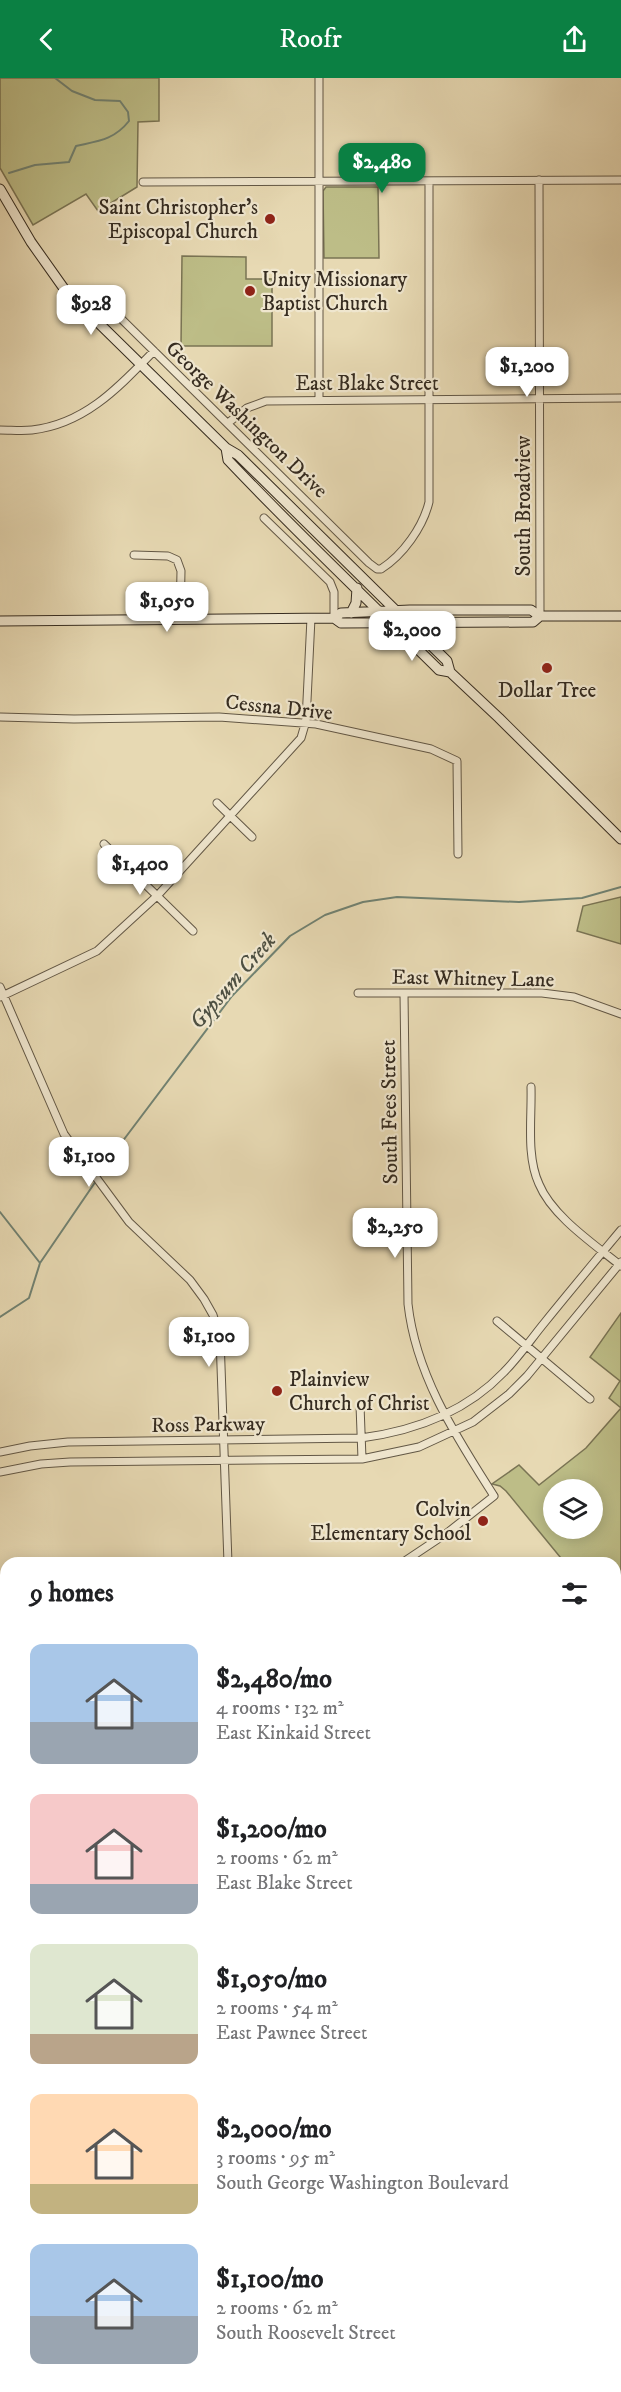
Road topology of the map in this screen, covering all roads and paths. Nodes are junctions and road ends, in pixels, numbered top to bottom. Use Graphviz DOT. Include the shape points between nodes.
graph roads {
  1 [pos="319,78"];
  2 [pos="539,180"];
  3 [pos="621,180"];
  4 [pos="429,181"];
  5 [pos="143,182"];
  6 [pos="320,182"];
  7 [pos="0,189"];
  8 [pos="93,291"];
  9 [pos="153,351"];
  10 [pos="140,365"];
  11 [pos="539,398"];
  12 [pos="621,398"];
  13 [pos="319,400"];
  14 [pos="429,400"];
  15 [pos="228,423"];
  16 [pos="0,430"];
  17 [pos="226,448"];
  18 [pos="264,518"];
  19 [pos="134,555"];
  20 [pos="357,588"];
  21 [pos="399,611"];
  22 [pos="383,612"];
  23 [pos="351,613"];
  24 [pos="540,616"];
  25 [pos="621,616"];
  26 [pos="311,618"];
  27 [pos="334,618"];
  28 [pos="180,620"];
  29 [pos="0,621"];
  30 [pos="393,622"];
  31 [pos="408,622"];
  32 [pos="440,622"];
  33 [pos="432,646"];
  34 [pos="450,672"];
  35 [pos="0,717"];
  36 [pos="306,723"];
  37 [pos="217,803"];
  38 [pos="230,816"];
  39 [pos="252,837"];
  40 [pos="621,839"];
  41 [pos="104,844"];
  42 [pos="458,854"];
  43 [pos="158,895"];
  44 [pos="193,931"];
  45 [pos="0,987"];
  46 [pos="358,993"];
  47 [pos="404,993"];
  48 [pos="2,996"];
  49 [pos="621,1014"];
  50 [pos="531,1087"];
  51 [pos="621,1230"];
  52 [pos="603,1251"];
  53 [pos="620,1264"];
  54 [pos="497,1321"];
  55 [pos="526,1345"];
  56 [pos="541,1358"];
  57 [pos="590,1399"];
  58 [pos="360,1405"];
  59 [pos="446,1415"];
  60 [pos="454,1432"];
  61 [pos="361,1438"];
  62 [pos="224,1440"];
  63 [pos="0,1452"];
  64 [pos="362,1459"];
  65 [pos="224,1460"];
  66 [pos="0,1472"];
  67 [pos="228,1557"];
  68 [pos="411,1557"];
  1 -- 6 [label="street"];
  2 -- 3 [label="street"];
  2 -- 4 [label="street"];
  2 -- 11 [label="street, South Broadview"];
  4 -- 6 [label="street"];
  4 -- 14 [label="street"];
  5 -- 6 [label="street"];
  6 -- 13 [label="street"];
  7 -- 10 [label="street" via="65,290"];
  8 -- 9 [label="street, George Washington Drive"];
  9 -- 10 [label="street"];
  9 -- 15 [label="street, George Washington Drive"];
  10 -- 16 [label="street" via="104,400 82,414 31,430"];
  10 -- 17 [label="street"];
  11 -- 12 [label="street, East Blake Street"];
  11 -- 14 [label="street, East Blake Street"];
  11 -- 24 [label="street, South Broadview"];
  13 -- 14 [label="street, East Blake Street"];
  13 -- 15 [label="street, East Blake Street" via="266,401 247,408"];
  14 -- 15 [label="street, George Washington Drive" via="426,515 410,540 385,566 377,569"];
  17 -- 20 [label="street" via="228,460"];
  17 -- 21 [label="street" via="238,454"];
  18 -- 27 [label="street" via="330,582"];
  19 -- 28 [label="street" via="177,560 181,571"];
  20 -- 22 [label="street"];
  20 -- 23 [label="street"];
  21 -- 22 [label="street"];
  21 -- 24 [label="street" via="531,610"];
  21 -- 31 [label="street"];
  22 -- 23 [label="street"];
  22 -- 30 [label="street"];
  23 -- 27 [label="street"];
  24 -- 25 [label="street"];
  24 -- 32 [label="street" via="533,622"];
  26 -- 27 [label="street"];
  26 -- 28 [label="street"];
  26 -- 36 [label="street"];
  27 -- 30 [label="street" via="341,623"];
  28 -- 29 [label="street"];
  30 -- 31 [label="street"];
  30 -- 34 [label="street" via="439,670"];
  31 -- 32 [label="street"];
  31 -- 33 [label="street"];
  32 -- 33 [label="street" via="431,634"];
  33 -- 34 [label="street" via="447,661"];
  34 -- 40 [label="street"];
  35 -- 36 [label="street, Cessna Drive" via="219,717"];
  36 -- 38 [label="street" via="301,738"];
  36 -- 42 [label="street, Cessna Drive" via="431,749 457,761"];
  37 -- 38 [label="street"];
  38 -- 39 [label="street"];
  38 -- 43 [label="street"];
  41 -- 43 [label="street"];
  43 -- 44 [label="street"];
  43 -- 48 [label="street" via="97,951"];
  45 -- 48 [label="street"];
  46 -- 47 [label="street, East Whitney Lane"];
  47 -- 49 [label="street, East Whitney Lane" via="542,993 574,997"];
  47 -- 59 [label="street, South Fees Street" via="408,1304 411,1333 423,1371"];
  48 -- 62 [label="street" via="64,1134 137,1230 190,1280 213,1315 220,1338"];
  50 -- 52 [label="street" via="532,1157 538,1183 550,1204"];
  51 -- 52 [label="street, Ross Parkway"];
  52 -- 53 [label="street"];
  52 -- 55 [label="street, Ross Parkway"];
  53 -- 56 [label="street, Ross Parkway"];
  54 -- 55 [label="street"];
  55 -- 56 [label="street"];
  55 -- 59 [label="street, Ross Parkway" via="484,1390"];
  56 -- 57 [label="street"];
  56 -- 60 [label="street, Ross Parkway" via="490,1410"];
  58 -- 61 [label="street"];
  59 -- 60 [label="street, South Fees Street"];
  59 -- 61 [label="street, Ross Parkway" via="398,1432"];
  60 -- 64 [label="street, Ross Parkway" via="419,1447"];
  60 -- 68 [label="street, South Fees Street" via="494,1496"];
  61 -- 62 [label="street, Ross Parkway"];
  61 -- 64 [label="street"];
  62 -- 63 [label="street, Ross Parkway" via="68,1442"];
  62 -- 65 [label="street"];
  64 -- 65 [label="street, Ross Parkway"];
  65 -- 66 [label="street, Ross Parkway" via="70,1462"];
  65 -- 67 [label="street"];
}
